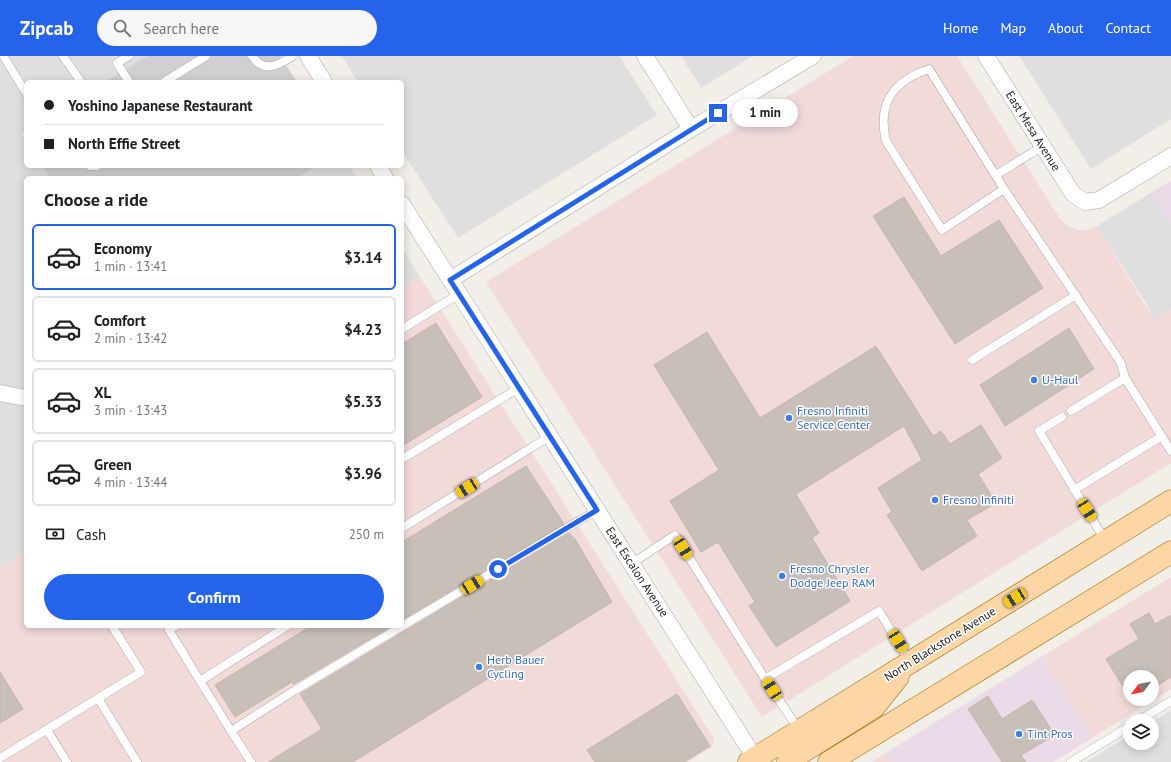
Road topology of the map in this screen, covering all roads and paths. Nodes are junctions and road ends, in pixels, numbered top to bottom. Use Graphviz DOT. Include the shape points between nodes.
graph roads {
  1 [pos="4,56"];
  2 [pos="63,56"];
  3 [pos="129,56"];
  4 [pos="206,56"];
  5 [pos="252,56"];
  6 [pos="293,56"];
  7 [pos="308,56"];
  8 [pos="645,56"];
  9 [pos="813,56"];
  10 [pos="986,56"];
  11 [pos="80,80"];
  12 [pos="128,80"];
  13 [pos="167,80"];
  14 [pos="323,80"];
  15 [pos="24,90"];
  16 [pos="691,129"];
  17 [pos="1043,146"];
  18 [pos="1171,156"];
  19 [pos="996,175"];
  20 [pos="1004,189"];
  21 [pos="404,207"];
  22 [pos="450,280"];
  23 [pos="459,294"];
  24 [pos="1076,295"];
  25 [pos="404,328"];
  26 [pos="972,360"];
  27 [pos="1125,378"];
  28 [pos="519,388"];
  29 [pos="0,394"];
  30 [pos="24,398"];
  31 [pos="1071,411"];
  32 [pos="1062,417"];
  33 [pos="550,436"];
  34 [pos="1162,436"];
  35 [pos="1171,451"];
  36 [pos="404,458"];
  37 [pos="1074,490"];
  38 [pos="1171,501"];
  39 [pos="597,510"];
  40 [pos="404,527"];
  41 [pos="1106,542"];
  42 [pos="1171,552"];
  43 [pos="631,564"];
  44 [pos="404,625"];
  45 [pos="113,628"];
  46 [pos="171,628"];
  47 [pos="284,628"];
  48 [pos="399,628"];
  49 [pos="911,662"];
  50 [pos="765,679"];
  51 [pos="200,680"];
  52 [pos="98,698"];
  53 [pos="1171,701"];
  54 [pos="1150,714"];
  55 [pos="47,730"];
  56 [pos="1123,730"];
  57 [pos="231,731"];
  58 [pos="799,731"];
  59 [pos="0,758"];
  60 [pos="753,761"];
  61 [pos="67,762"];
  62 [pos="137,762"];
  63 [pos="251,762"];
  64 [pos="788,762"];
  65 [pos="828,762"];
  66 [pos="1071,762"];
  1 -- 15 [label="lane"];
  2 -- 11 [label="lane"];
  3 -- 12 [label="lane" via="117,63"];
  4 -- 13 [label="lane"];
  5 -- 6 [label="lane" via="259,64 269,67"];
  7 -- 14 [label="street"];
  8 -- 16 [label="street"];
  9 -- 16 [label="street"];
  10 -- 17 [label="street, East Mesa Avenue"];
  16 -- 22 [label="street"];
  17 -- 18 [label="street, East Mesa Avenue" via="1073,194 1085,202 1099,200"];
  17 -- 19 [label="lane"];
  19 -- 20 [label="lane"];
  19 -- 20 [label="lane" via="929,69 914,74 895,89 886,103 883,128 886,141 942,230"];
  20 -- 24 [label="lane"];
  21 -- 22 [label="street, East Escalon Avenue"];
  22 -- 23 [label="street, East Escalon Avenue"];
  23 -- 25 [label="lane"];
  23 -- 28 [label="street, East Escalon Avenue"];
  24 -- 26 [label="lane"];
  24 -- 27 [label="lane" via="1121,363"];
  27 -- 31 [label="lane"];
  27 -- 34 [label="lane"];
  28 -- 33 [label="street, East Escalon Avenue"];
  28 -- 36 [label="lane"];
  29 -- 30 [label="street"];
  32 -- 37 [label="lane" via="1039,431"];
  33 -- 39 [label="street, East Escalon Avenue"];
  33 -- 40 [label="lane"];
  34 -- 35 [label="lane"];
  34 -- 37 [label="lane"];
  37 -- 41 [label="lane"];
  38 -- 41 [label="main road, North Blackstone Avenue"];
  39 -- 43 [label="street, East Escalon Avenue"];
  39 -- 44 [label="lane"];
  41 -- 49 [label="main road, North Blackstone Avenue"];
  42 -- 65 [label="main road"];
  43 -- 50 [label="lane" via="675,535"];
  43 -- 60 [label="street, East Escalon Avenue"];
  45 -- 52 [label="lane" via="141,672"];
  46 -- 51 [label="lane"];
  47 -- 51 [label="lane"];
  48 -- 57 [label="lane"];
  49 -- 50 [label="lane" via="879,611"];
  49 -- 58 [label="main road, North Blackstone Avenue"];
  49 -- 64 [label="main road" via="874,707"];
  50 -- 58 [label="lane"];
  51 -- 57 [label="lane"];
  52 -- 55 [label="lane"];
  52 -- 62 [label="lane"];
  53 -- 54 [label="lane"];
  55 -- 59 [label="lane"];
  55 -- 61 [label="lane"];
  56 -- 66 [label="lane"];
  57 -- 63 [label="lane"];
  58 -- 60 [label="main road, North Blackstone Avenue"];
}
